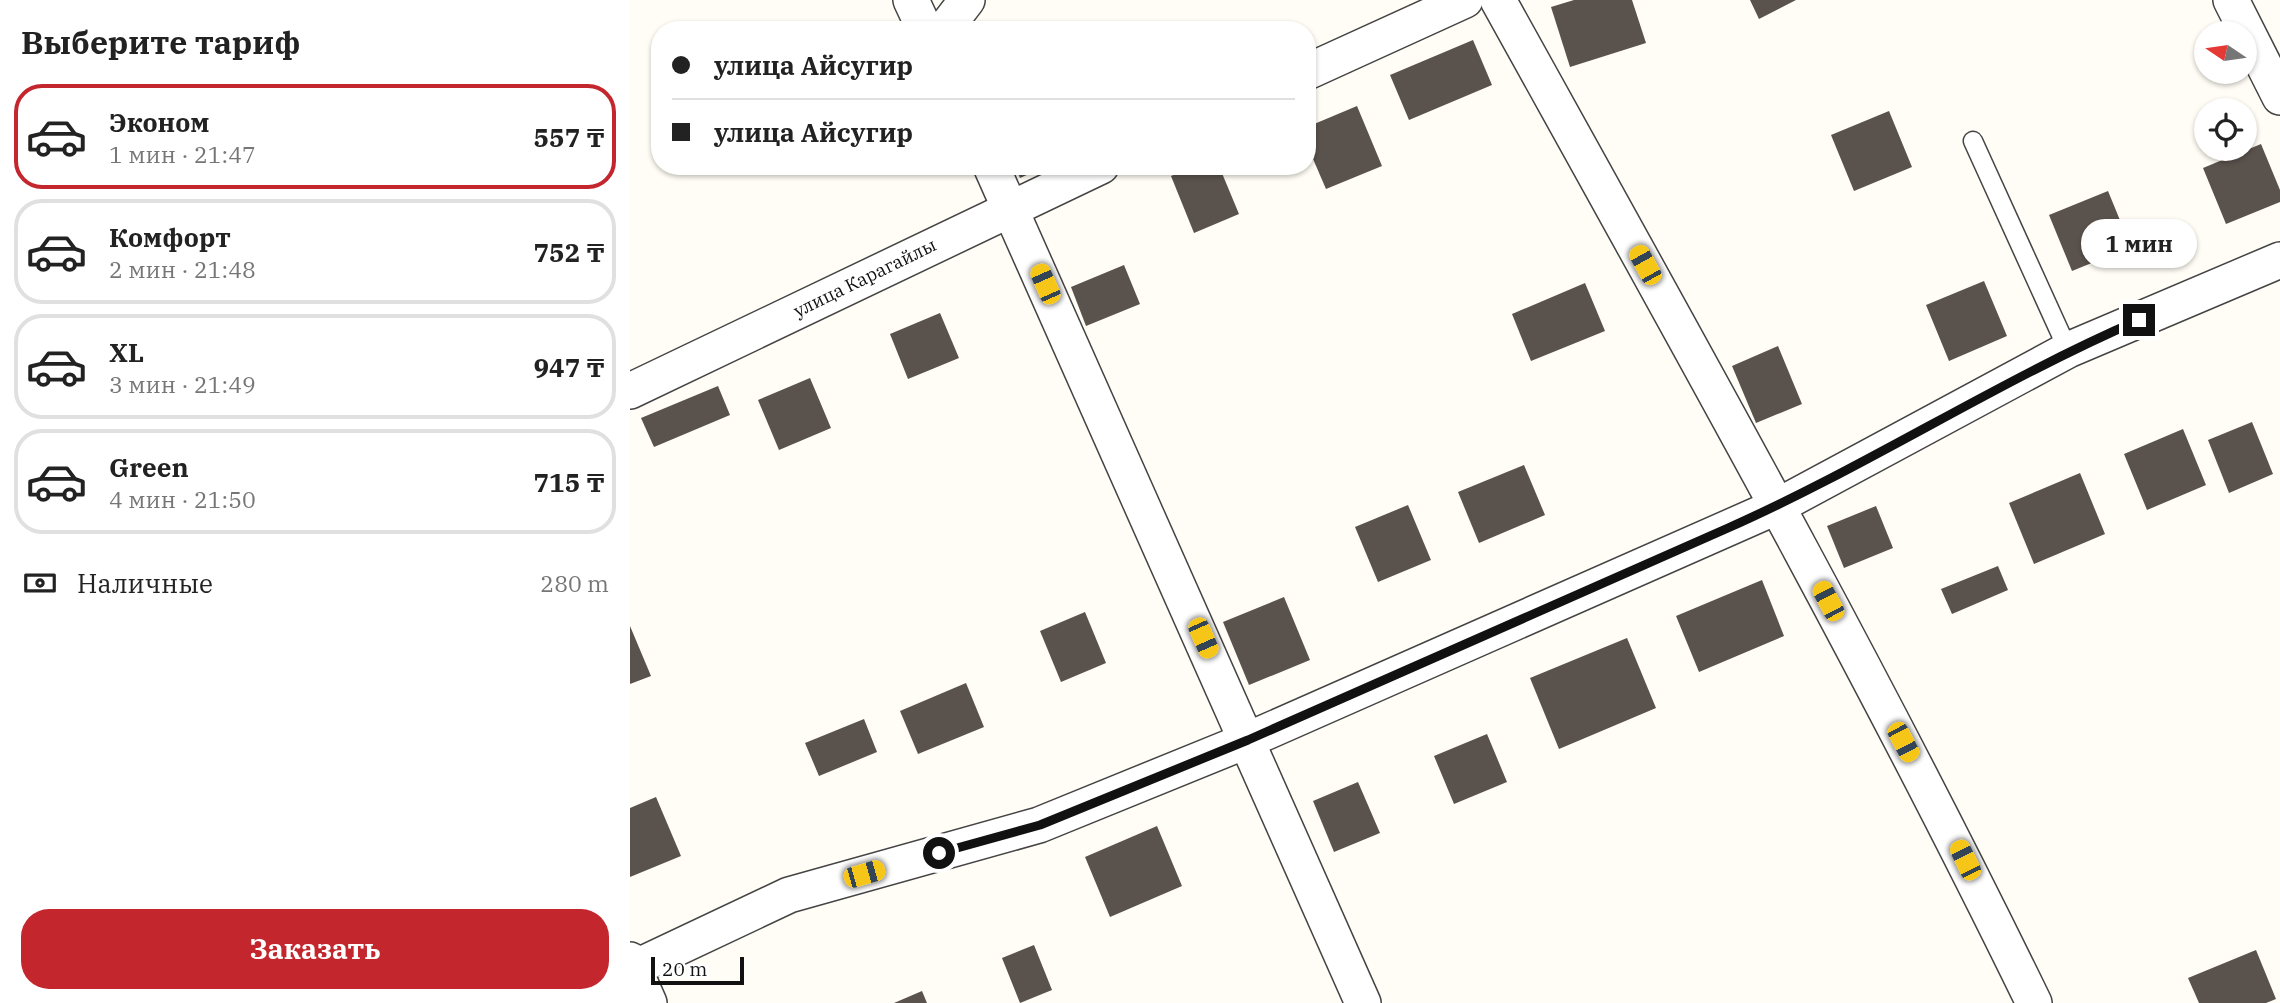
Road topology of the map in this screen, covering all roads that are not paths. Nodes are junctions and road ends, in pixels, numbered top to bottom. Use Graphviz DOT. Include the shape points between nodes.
graph roads {
  1 [pos="911,0"];
  2 [pos="967,0"];
  3 [pos="1465,0"];
  4 [pos="1498,0"];
  5 [pos="2231,0"];
  6 [pos="921,21"];
  7 [pos="951,21"];
  8 [pos="1316,68"];
  9 [pos="2280,97"];
  10 [pos="1973,141"];
  11 [pos="995,175"];
  12 [pos="1081,175"];
  13 [pos="1011,207"];
  14 [pos="2280,260"];
  15 [pos="2068,350"];
  16 [pos="630,391"];
  17 [pos="1778,506"];
  18 [pos="1248,740"];
  19 [pos="631,966"];
  20 [pos="649,1003"];
  21 [pos="1363,1003"];
  22 [pos="2034,1003"];
  1 -- 6 [label="street"];
  2 -- 7 [label="street"];
  3 -- 8 [label="street"];
  4 -- 17 [label="street"];
  5 -- 9 [label="street"];
  10 -- 15 [label="lane"];
  11 -- 13 [label="street"];
  12 -- 13 [label="street, улица Карагайлы"];
  13 -- 16 [label="street, улица Карагайлы"];
  13 -- 18 [label="street"];
  14 -- 15 [label="street"];
  15 -- 17 [label="street"];
  17 -- 18 [label="street"];
  17 -- 22 [label="street" via="1953,837"];
  18 -- 19 [label="street" via="1040,825 789,895"];
  18 -- 21 [label="street"];
  19 -- 20 [label="street"];
}
